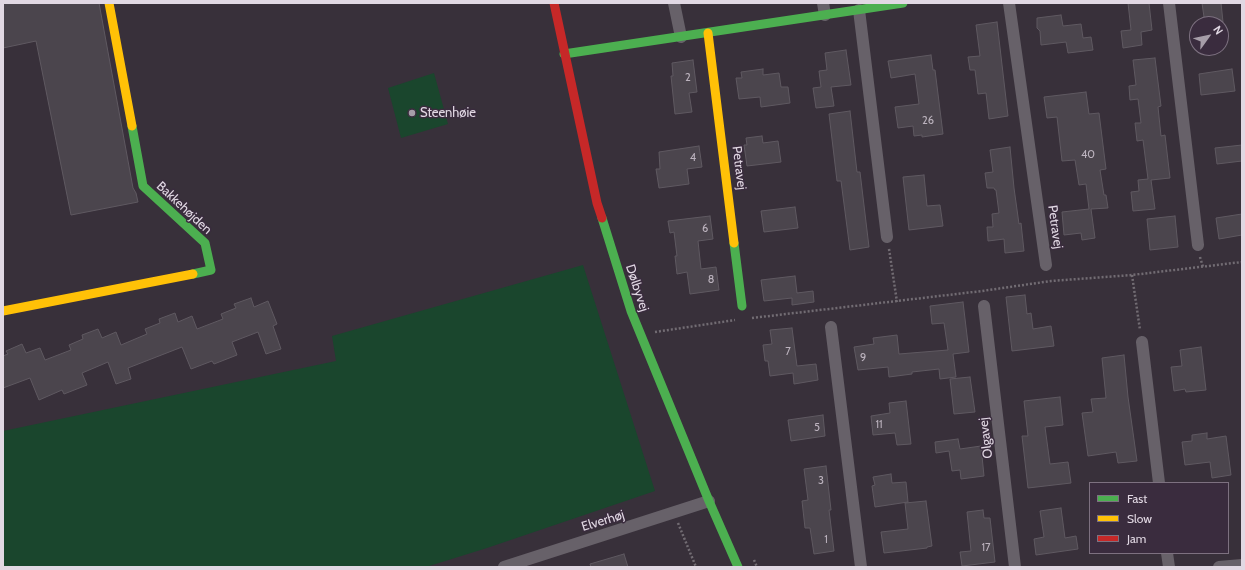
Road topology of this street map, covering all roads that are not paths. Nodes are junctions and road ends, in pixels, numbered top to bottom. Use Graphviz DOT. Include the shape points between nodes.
graph roads {
  1 [pos="109,3"];
  2 [pos="554,3"];
  3 [pos="674,3"];
  4 [pos="903,3"];
  5 [pos="1010,3"];
  6 [pos="1169,3"];
  7 [pos="824,9"];
  8 [pos="860,10"];
  9 [pos="708,33"];
  10 [pos="681,37"];
  11 [pos="564,54"];
  12 [pos="887,237"];
  13 [pos="1198,245"];
  14 [pos="1046,265"];
  15 [pos="742,306"];
  16 [pos="984,306"];
  17 [pos="3,311"];
  18 [pos="831,327"];
  19 [pos="1142,342"];
  20 [pos="1159,482"];
  21 [pos="709,501"];
  22 [pos="1167,554"];
  23 [pos="1242,565"];
  24 [pos="504,567"];
  25 [pos="738,567"];
  26 [pos="860,567"];
  27 [pos="1015,567"];
  28 [pos="1169,567"];
  29 [pos="1219,567"];
  1 -- 17 [label="street, Bakkehøjden" via="143,186 205,243 211,270"];
  2 -- 11 [label="street, Dølbyvej"];
  3 -- 10 [label="street"];
  4 -- 8 [label="street"];
  5 -- 14 [label="street, Petravej"];
  6 -- 13 [label="street"];
  7 -- 8 [label="street"];
  7 -- 9 [label="street"];
  8 -- 12 [label="street"];
  9 -- 10 [label="street"];
  9 -- 15 [label="street, Petravej"];
  10 -- 11 [label="street"];
  11 -- 21 [label="street, Dølbyvej" via="596,203 631,311"];
  16 -- 27 [label="street, Olgavej"];
  18 -- 26 [label="street"];
  19 -- 20 [label="street"];
  21 -- 24 [label="street, Elverhøj"];
  21 -- 25 [label="street, Dølbyvej"];
  22 -- 28 [label="street"];
  23 -- 29 [label="street"];
}
